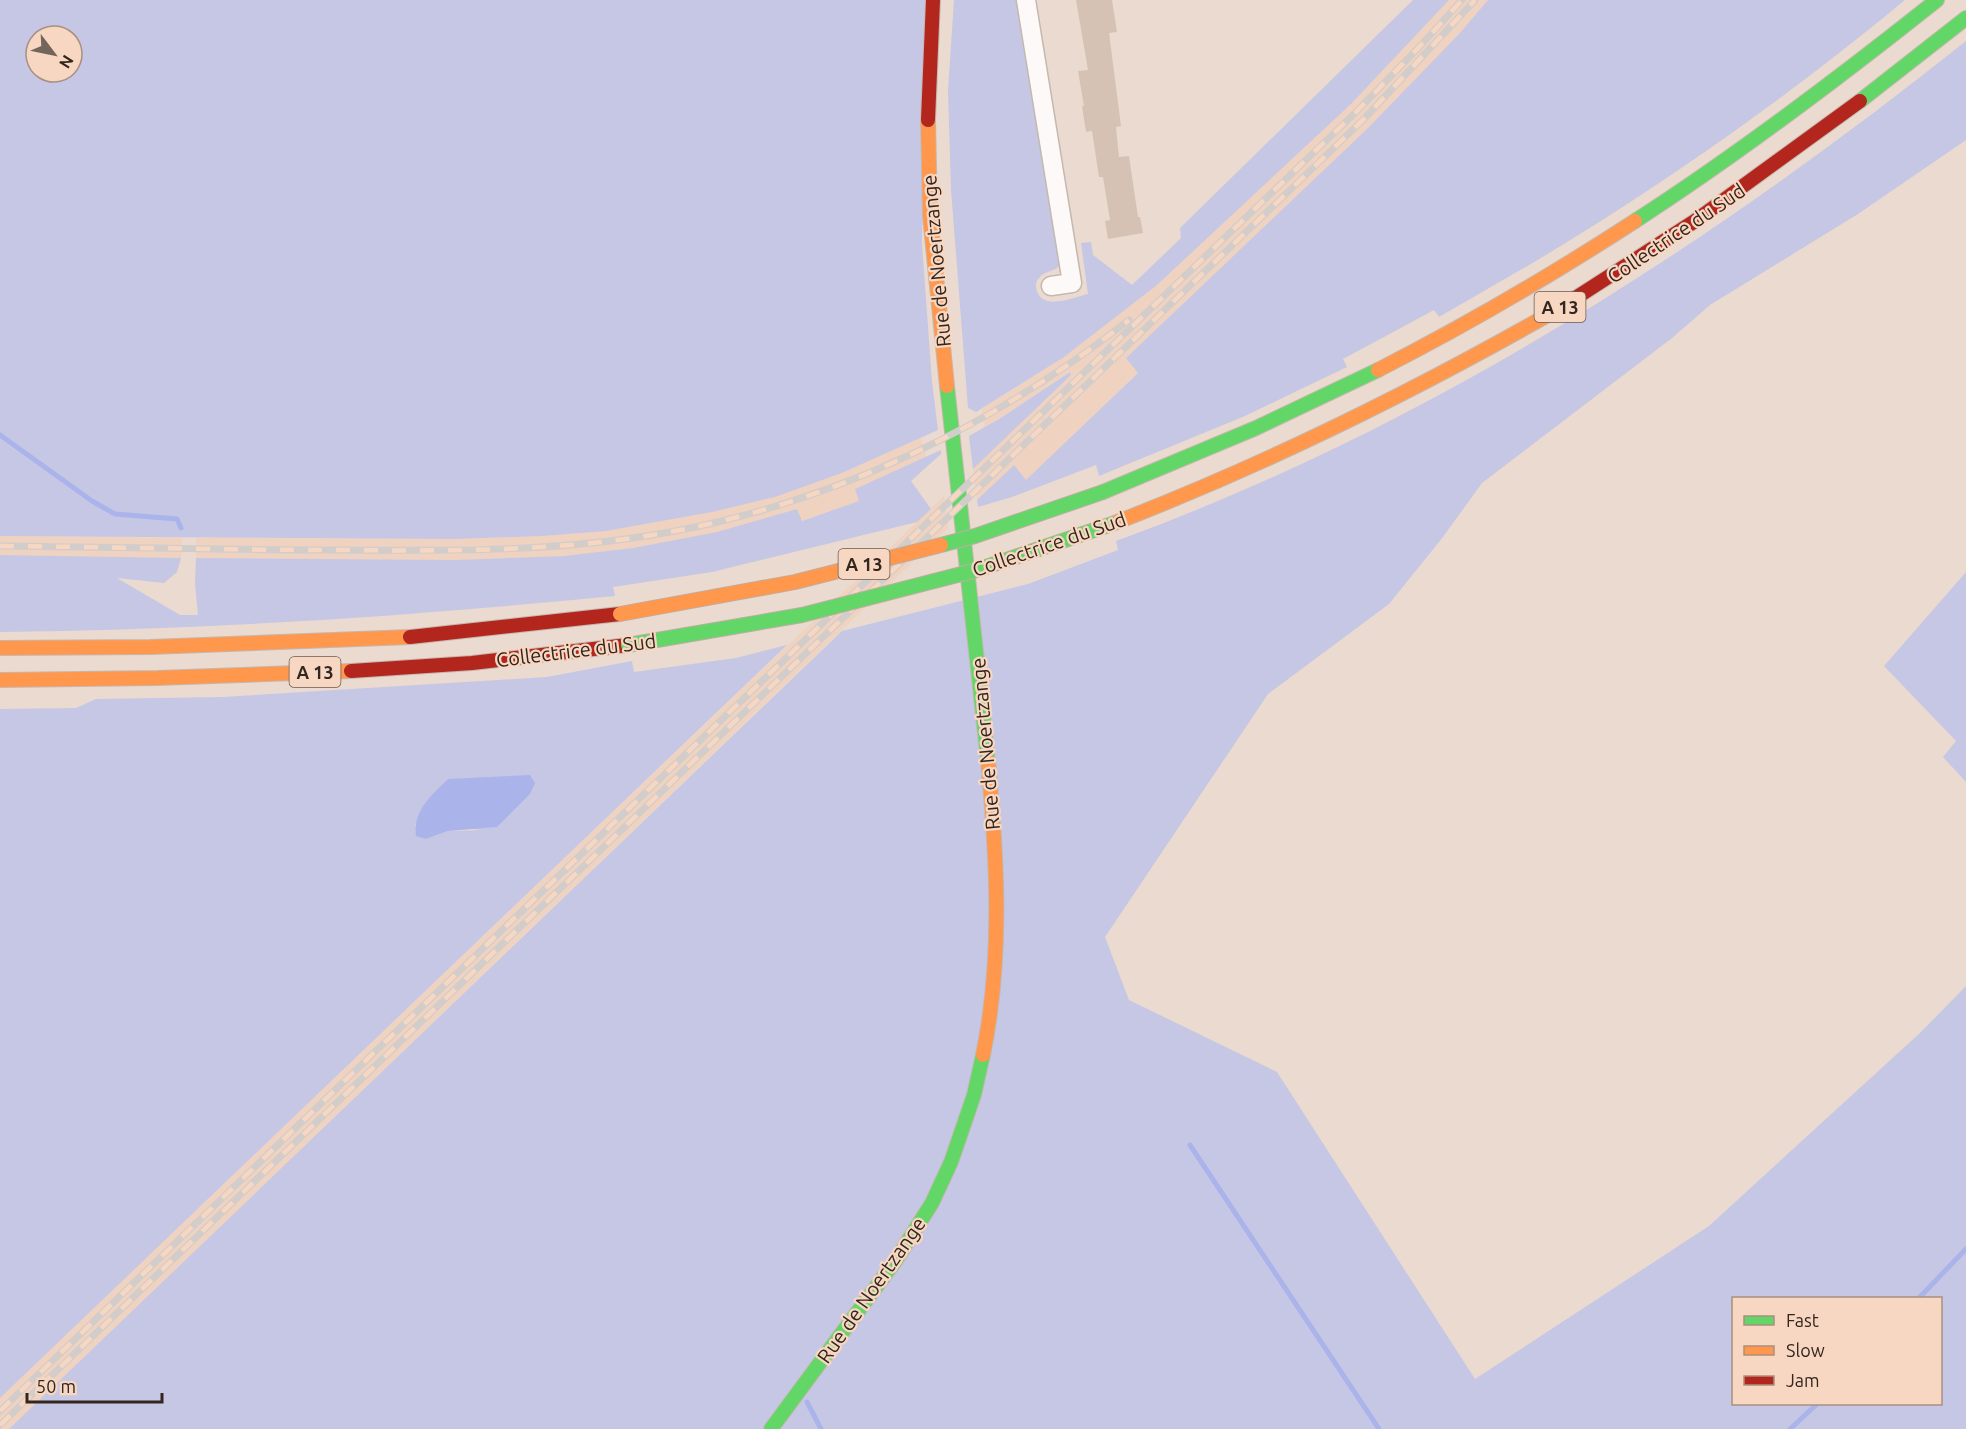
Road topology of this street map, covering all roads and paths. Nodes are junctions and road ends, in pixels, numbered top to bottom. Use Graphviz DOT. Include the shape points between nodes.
graph roads {
  1 [pos="933,0"];
  2 [pos="1026,0"];
  3 [pos="1936,0"];
  4 [pos="1966,18"];
  5 [pos="1051,286"];
  6 [pos="0,648"];
  7 [pos="0,680"];
  8 [pos="771,1429"];
  1 -- 8 [label="main road, Rue de Noertzange" via="928,89 929,190 987,748 997,876 994,986 986,1048 951,1163 904,1250"];
  2 -- 5 [label="street" via="1072,282"];
  3 -- 6 [label="main road, Collectrice du Sud / A 13, bridge" via="1738,151 1503,303 1405,357 1251,432 1103,492 975,536 795,582 620,614 411,637 150,647"];
  4 -- 7 [label="main road, Collectrice du Sud / A 13, bridge" via="1764,174 1600,284 1422,385 1180,499 977,570 802,615 566,654 419,668 154,679"];
}
